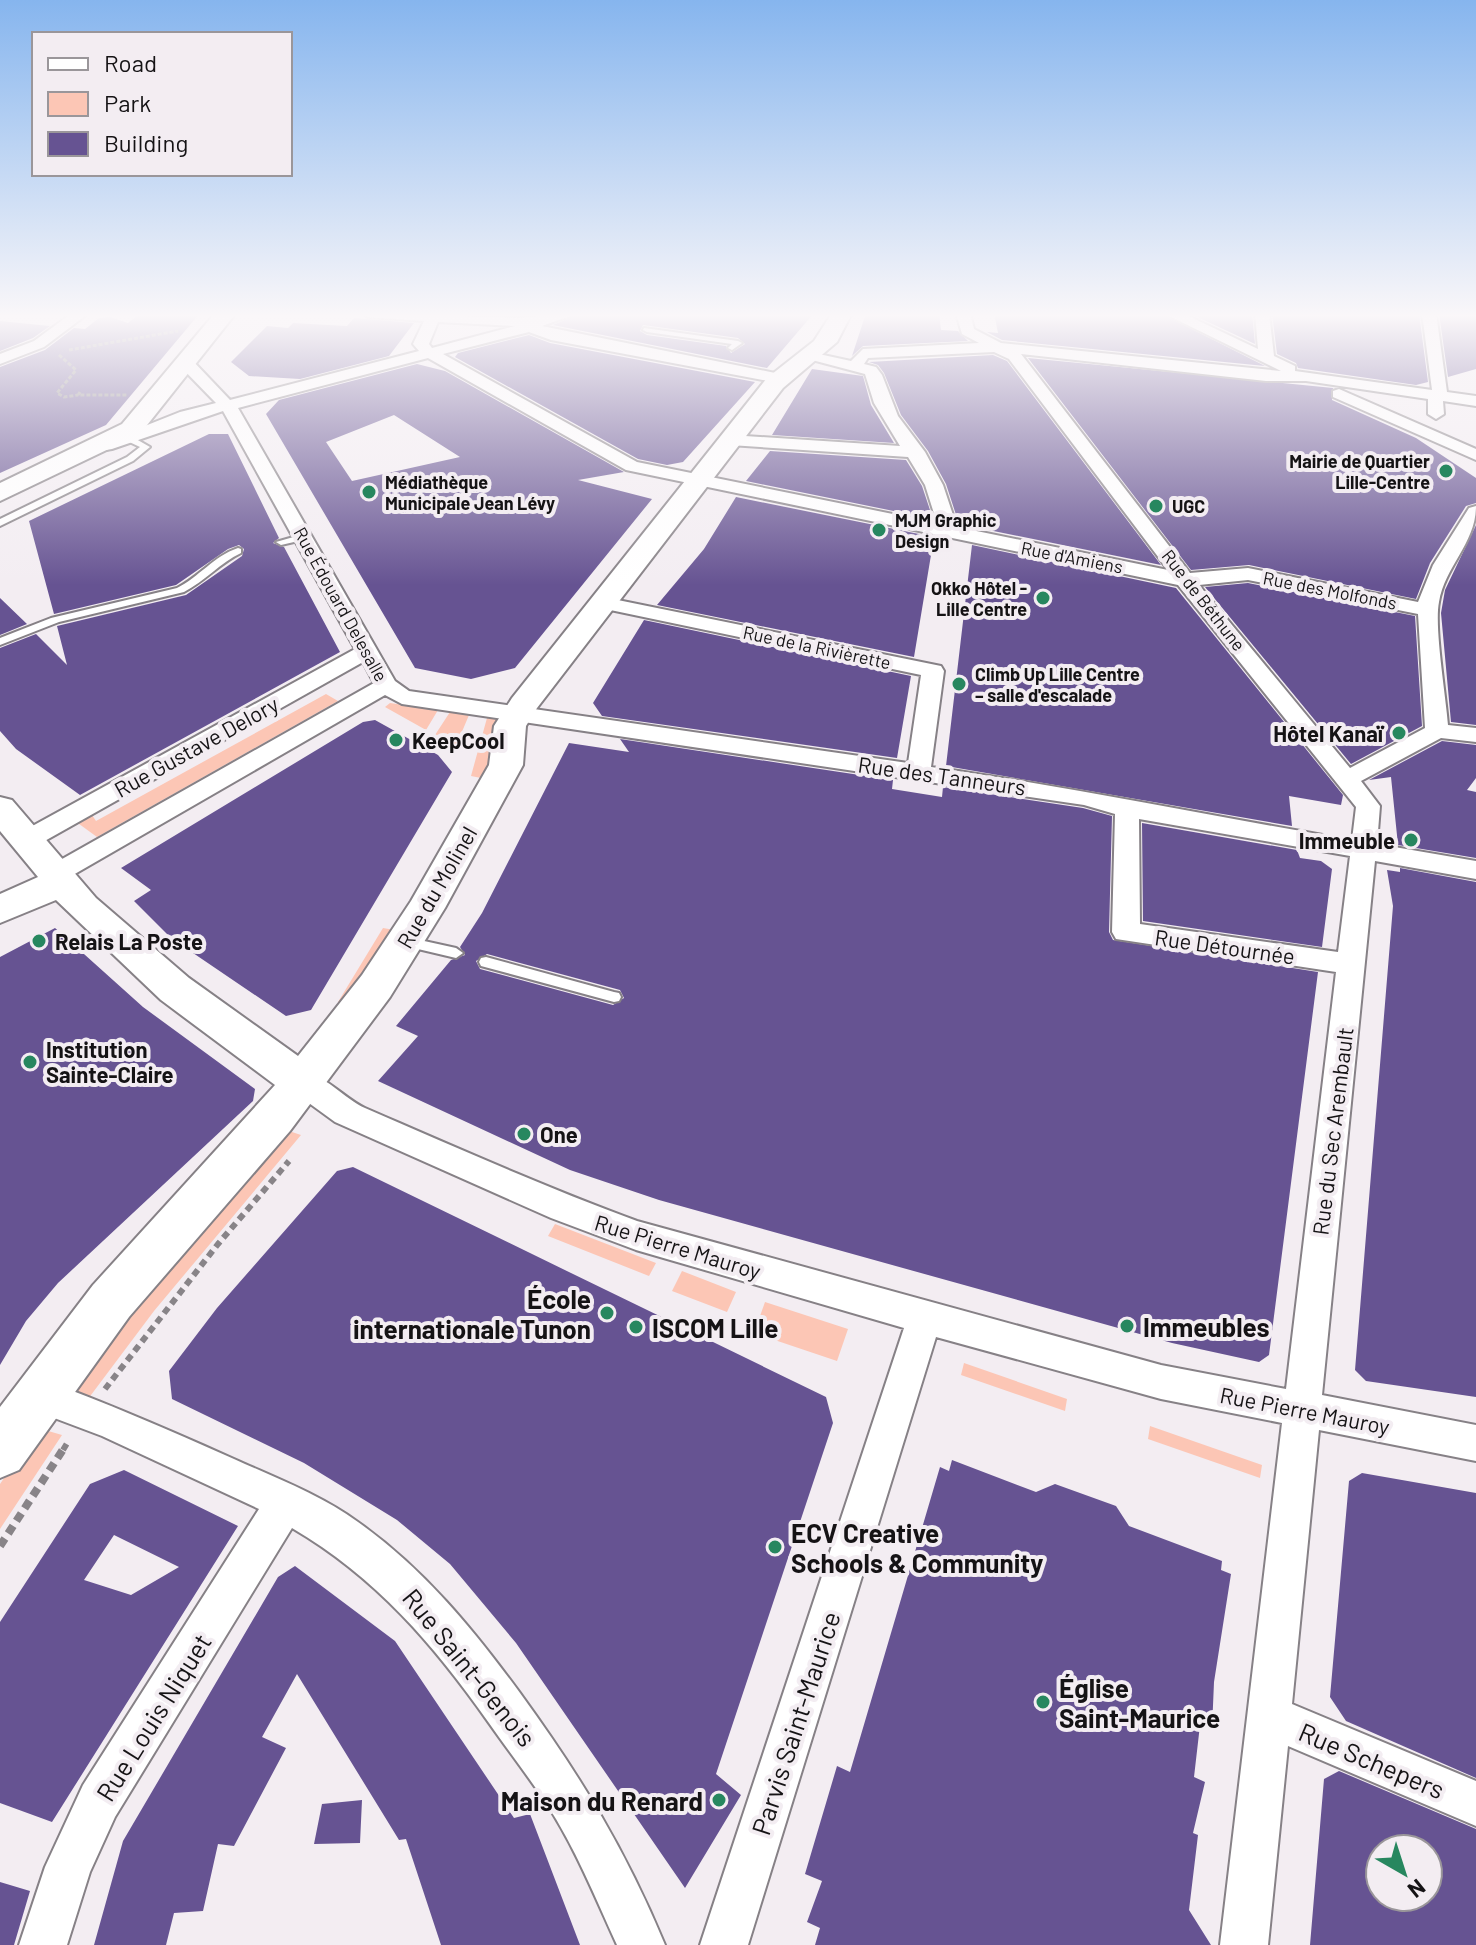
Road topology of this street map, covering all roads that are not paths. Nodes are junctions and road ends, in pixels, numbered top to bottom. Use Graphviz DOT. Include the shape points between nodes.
graph roads {
  1 [pos="151,404"];
  2 [pos="233,404"];
  3 [pos="521,404"];
  4 [pos="759,404"];
  5 [pos="882,404"];
  6 [pos="1046,404"];
  7 [pos="1360,404"];
  8 [pos="1434,404"];
  9 [pos="229,405"];
  10 [pos="126,437"];
  11 [pos="1440,438"];
  12 [pos="730,440"];
  13 [pos="92,450"];
  14 [pos="916,452"];
  15 [pos="1476,455"];
  16 [pos="711,483"];
  17 [pos="0,493"];
  18 [pos="1476,512"];
  19 [pos="0,523"];
  20 [pos="949,533"];
  21 [pos="304,537"];
  22 [pos="281,542"];
  23 [pos="238,551"];
  24 [pos="1185,580"];
  25 [pos="603,603"];
  26 [pos="1428,610"];
  27 [pos="0,642"];
  28 [pos="367,651"];
  29 [pos="386,685"];
  30 [pos="515,716"];
  31 [pos="1437,731"];
  32 [pos="1476,735"];
  33 [pos="919,771"];
  34 [pos="1349,778"];
  35 [pos="0,808"];
  36 [pos="1127,809"];
  37 [pos="25,841"];
  38 [pos="1365,851"];
  39 [pos="1476,870"];
  40 [pos="63,875"];
  41 [pos="0,910"];
  42 [pos="405,942"];
  43 [pos="456,953"];
  44 [pos="486,962"];
  45 [pos="1352,964"];
  46 [pos="614,997"];
  47 [pos="302,1082"];
  48 [pos="924,1319"];
  49 [pos="38,1395"];
  50 [pos="1299,1411"];
  51 [pos="1476,1443"];
  52 [pos="0,1451"];
  53 [pos="286,1502"];
  54 [pos="1267,1717"];
  55 [pos="1476,1804"];
  56 [pos="43,1945"];
  57 [pos="641,1945"];
  58 [pos="724,1945"];
  59 [pos="1244,1945"];
  1 -- 13 [label="street" via="131,429"];
  2 -- 9 [label="street"];
  3 -- 16 [label="street, Rue d'Amiens" via="622,462"];
  4 -- 12 [label="street, Rue du Molinel"];
  5 -- 14 [label="street"];
  6 -- 24 [label="street, Rue de Béthune"];
  7 -- 11 [label="street"];
  8 -- 11 [label="street"];
  9 -- 10 [label="street"];
  9 -- 21 [label="street, Rue Édouard Delesalle"];
  10 -- 13 [label="street"];
  10 -- 19 [label="lane" via="146,447"];
  11 -- 15 [label="street"];
  12 -- 14 [label="street"];
  12 -- 16 [label="street, Rue du Molinel"];
  13 -- 17 [label="street"];
  14 -- 20 [label="street" via="934,483"];
  16 -- 20 [label="street, Rue d'Amiens"];
  16 -- 25 [label="street, Rue du Molinel"];
  18 -- 26 [label="street" via="1443,565"];
  20 -- 24 [label="street, Rue d'Amiens"];
  21 -- 22 [label="lane"];
  21 -- 28 [label="street, Rue Édouard Delesalle"];
  23 -- 27 [label="lane" via="211,564 194,584 180,590 55,620"];
  24 -- 26 [label="street, Rue des Molfonds" via="1248,574"];
  24 -- 34 [label="street, Rue de Béthune"];
  25 -- 30 [label="street, Rue du Molinel"];
  25 -- 33 [label="street, Rue de la Rivièrette" via="934,669"];
  26 -- 31 [label="street"];
  28 -- 29 [label="street, Rue Édouard Delesalle"];
  28 -- 37 [label="street, Rue Gustave Delory"];
  29 -- 30 [label="street, Rue Édouard Delesalle" via="408,699"];
  29 -- 40 [label="street, Rue Gustave Delory"];
  30 -- 33 [label="street, Rue des Tanneurs"];
  30 -- 42 [label="street, Rue du Molinel" via="506,765"];
  31 -- 32 [label="street"];
  31 -- 34 [label="street"];
  33 -- 36 [label="street, Rue des Tanneurs" via="1086,797"];
  34 -- 38 [label="street, Rue de Béthune" via="1368,806"];
  35 -- 37 [label="street, Rue Pierre Mauroy"];
  36 -- 38 [label="street, Rue des Tanneurs"];
  36 -- 45 [label="street, Rue Détournée" via="1126,932"];
  37 -- 40 [label="street, Rue Pierre Mauroy"];
  38 -- 39 [label="street, Rue des Tanneurs"];
  38 -- 45 [label="street, Rue du Sec Arembault"];
  40 -- 41 [label="street, Rue Gustave Delory"];
  40 -- 47 [label="street, Rue Pierre Mauroy" via="83,907 175,989"];
  42 -- 43 [label="lane"];
  42 -- 47 [label="street, Rue du Molinel"];
  44 -- 46 [label="lane"];
  45 -- 50 [label="street, Rue du Sec Arembault"];
  47 -- 48 [label="street, Rue Pierre Mauroy" via="346,1113 595,1221"];
  47 -- 49 [label="street, Rue du Molinel" via="111,1301"];
  48 -- 50 [label="street, Rue Pierre Mauroy" via="1161,1382"];
  48 -- 58 [label="street, Parvis Saint-Maurice"];
  49 -- 52 [label="street, Rue du Molinel"];
  49 -- 53 [label="street, Rue Saint-Genois" via="111,1422"];
  50 -- 51 [label="street, Rue Pierre Mauroy"];
  50 -- 54 [label="street"];
  53 -- 56 [label="street, Rue Louis Niquet" via="99,1801 68,1867"];
  53 -- 57 [label="street, Rue Saint-Genois" via="373,1557 459,1645 580,1817"];
  54 -- 55 [label="street, Rue Schepers"];
  54 -- 59 [label="street"];
}
